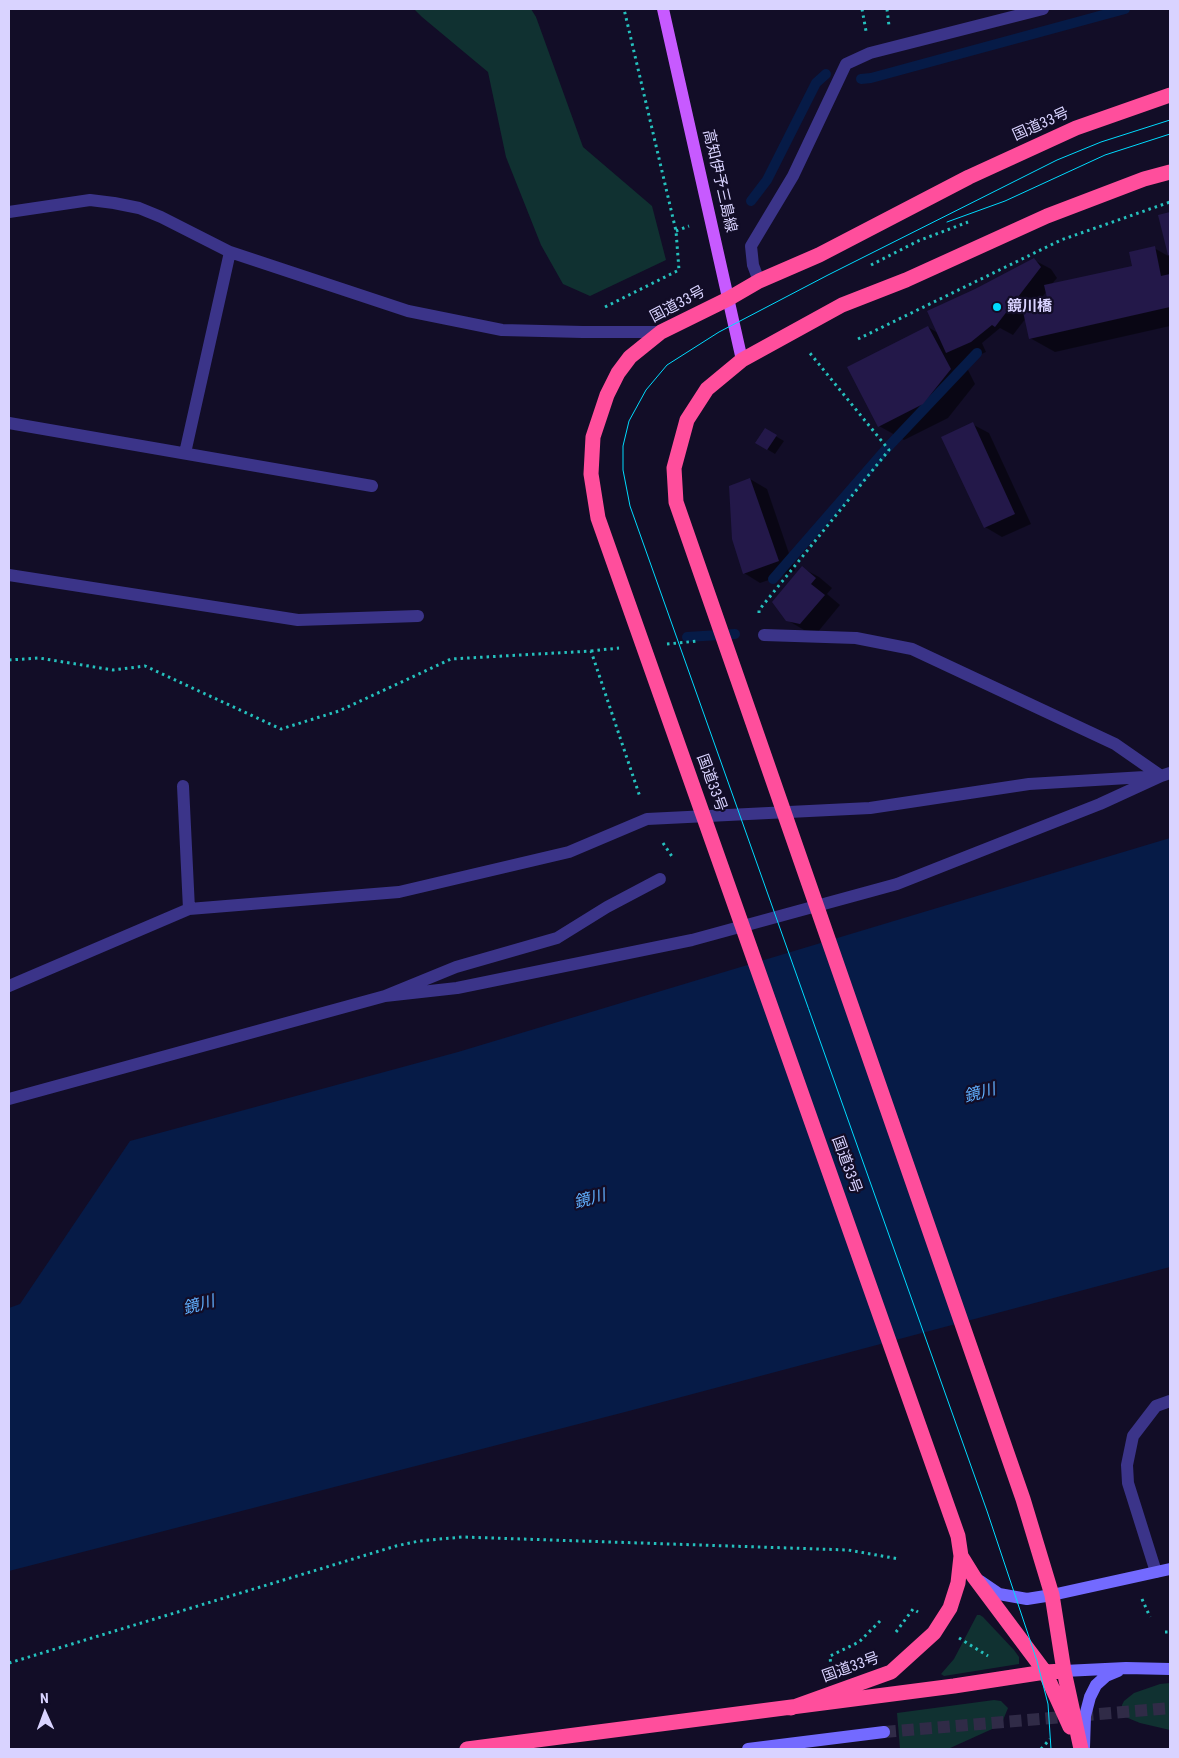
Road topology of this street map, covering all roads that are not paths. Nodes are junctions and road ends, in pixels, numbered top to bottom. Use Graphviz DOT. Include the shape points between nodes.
graph roads {
  1 [pos="663,9"];
  2 [pos="1043,9"];
  3 [pos="1170,95"];
  4 [pos="1170,172"];
  5 [pos="9,212"];
  6 [pos="230,252"];
  7 [pos="760,281"];
  8 [pos="728,299"];
  9 [pos="661,332"];
  10 [pos="742,360"];
  11 [pos="9,423"];
  12 [pos="185,453"];
  13 [pos="372,486"];
  14 [pos="9,575"];
  15 [pos="418,616"];
  16 [pos="764,635"];
  17 [pos="1166,775"];
  18 [pos="183,786"];
  19 [pos="660,879"];
  20 [pos="189,909"];
  21 [pos="9,986"];
  22 [pos="385,996"];
  23 [pos="9,1099"];
  24 [pos="1170,1401"];
  25 [pos="961,1556"];
  26 [pos="1170,1568"];
  27 [pos="1156,1572"];
  28 [pos="974,1577"];
  29 [pos="1052,1595"];
  30 [pos="1126,1668"];
  31 [pos="1170,1669"];
  32 [pos="1064,1671"];
  33 [pos="1045,1672"];
  34 [pos="791,1708"];
  35 [pos="884,1732"];
  36 [pos="467,1749"];
  37 [pos="748,1749"];
  38 [pos="1081,1749"];
  1 -- 8 [label="main road, 高知伊予三島線"];
  2 -- 7 [label="street" via="870,53 846,64 794,176 751,246 753,265"];
  3 -- 7 [label="highway, 国道33号" via="1067,132 968,177 819,255"];
  4 -- 10 [label="highway" via="1047,216 906,280 842,304"];
  5 -- 6 [label="street" via="90,200 114,203 139,208"];
  6 -- 9 [label="street" via="408,312 502,330"];
  6 -- 12 [label="street"];
  7 -- 8 [label="highway, 国道33号"];
  8 -- 9 [label="highway, 国道33号"];
  8 -- 10 [label="main road, 高知伊予三島線"];
  9 -- 25 [label="highway, 国道33号" via="630,358 607,395 593,437 591,474 598,518 953,1520"];
  10 -- 29 [label="highway" via="707,389 687,420 674,468 676,502 1023,1499"];
  11 -- 12 [label="street"];
  12 -- 13 [label="street"];
  14 -- 15 [label="street" via="298,620"];
  16 -- 17 [label="street" via="856,638 912,649 1115,744"];
  17 -- 20 [label="street" via="1029,784 870,808 647,819 569,852 399,892"];
  17 -- 22 [label="street" via="897,884 692,940 457,988"];
  18 -- 20 [label="street"];
  19 -- 22 [label="street" via="557,938 456,966"];
  20 -- 21 [label="street"];
  22 -- 23 [label="street"];
  24 -- 27 [label="street" via="1156,1406 1133,1436 1127,1465 1128,1484"];
  25 -- 28 [label="highway"];
  25 -- 34 [label="highway, 国道33号" via="958,1583 950,1608 934,1633 891,1672"];
  26 -- 27 [label="main road"];
  27 -- 29 [label="main road"];
  28 -- 29 [label="main road" via="999,1594 1027,1599"];
  28 -- 33 [label="highway"];
  29 -- 32 [label="highway"];
  30 -- 31 [label="main road"];
  30 -- 32 [label="main road"];
  30 -- 38 [label="main road" via="1106,1676 1096,1685 1085,1716"];
  32 -- 33 [label="highway, 国道33号"];
  32 -- 38 [label="highway"];
  33 -- 34 [label="highway, 国道33号"];
  33 -- 38 [label="highway"];
  34 -- 36 [label="highway, 国道33号"];
  35 -- 37 [label="main road"];
}
